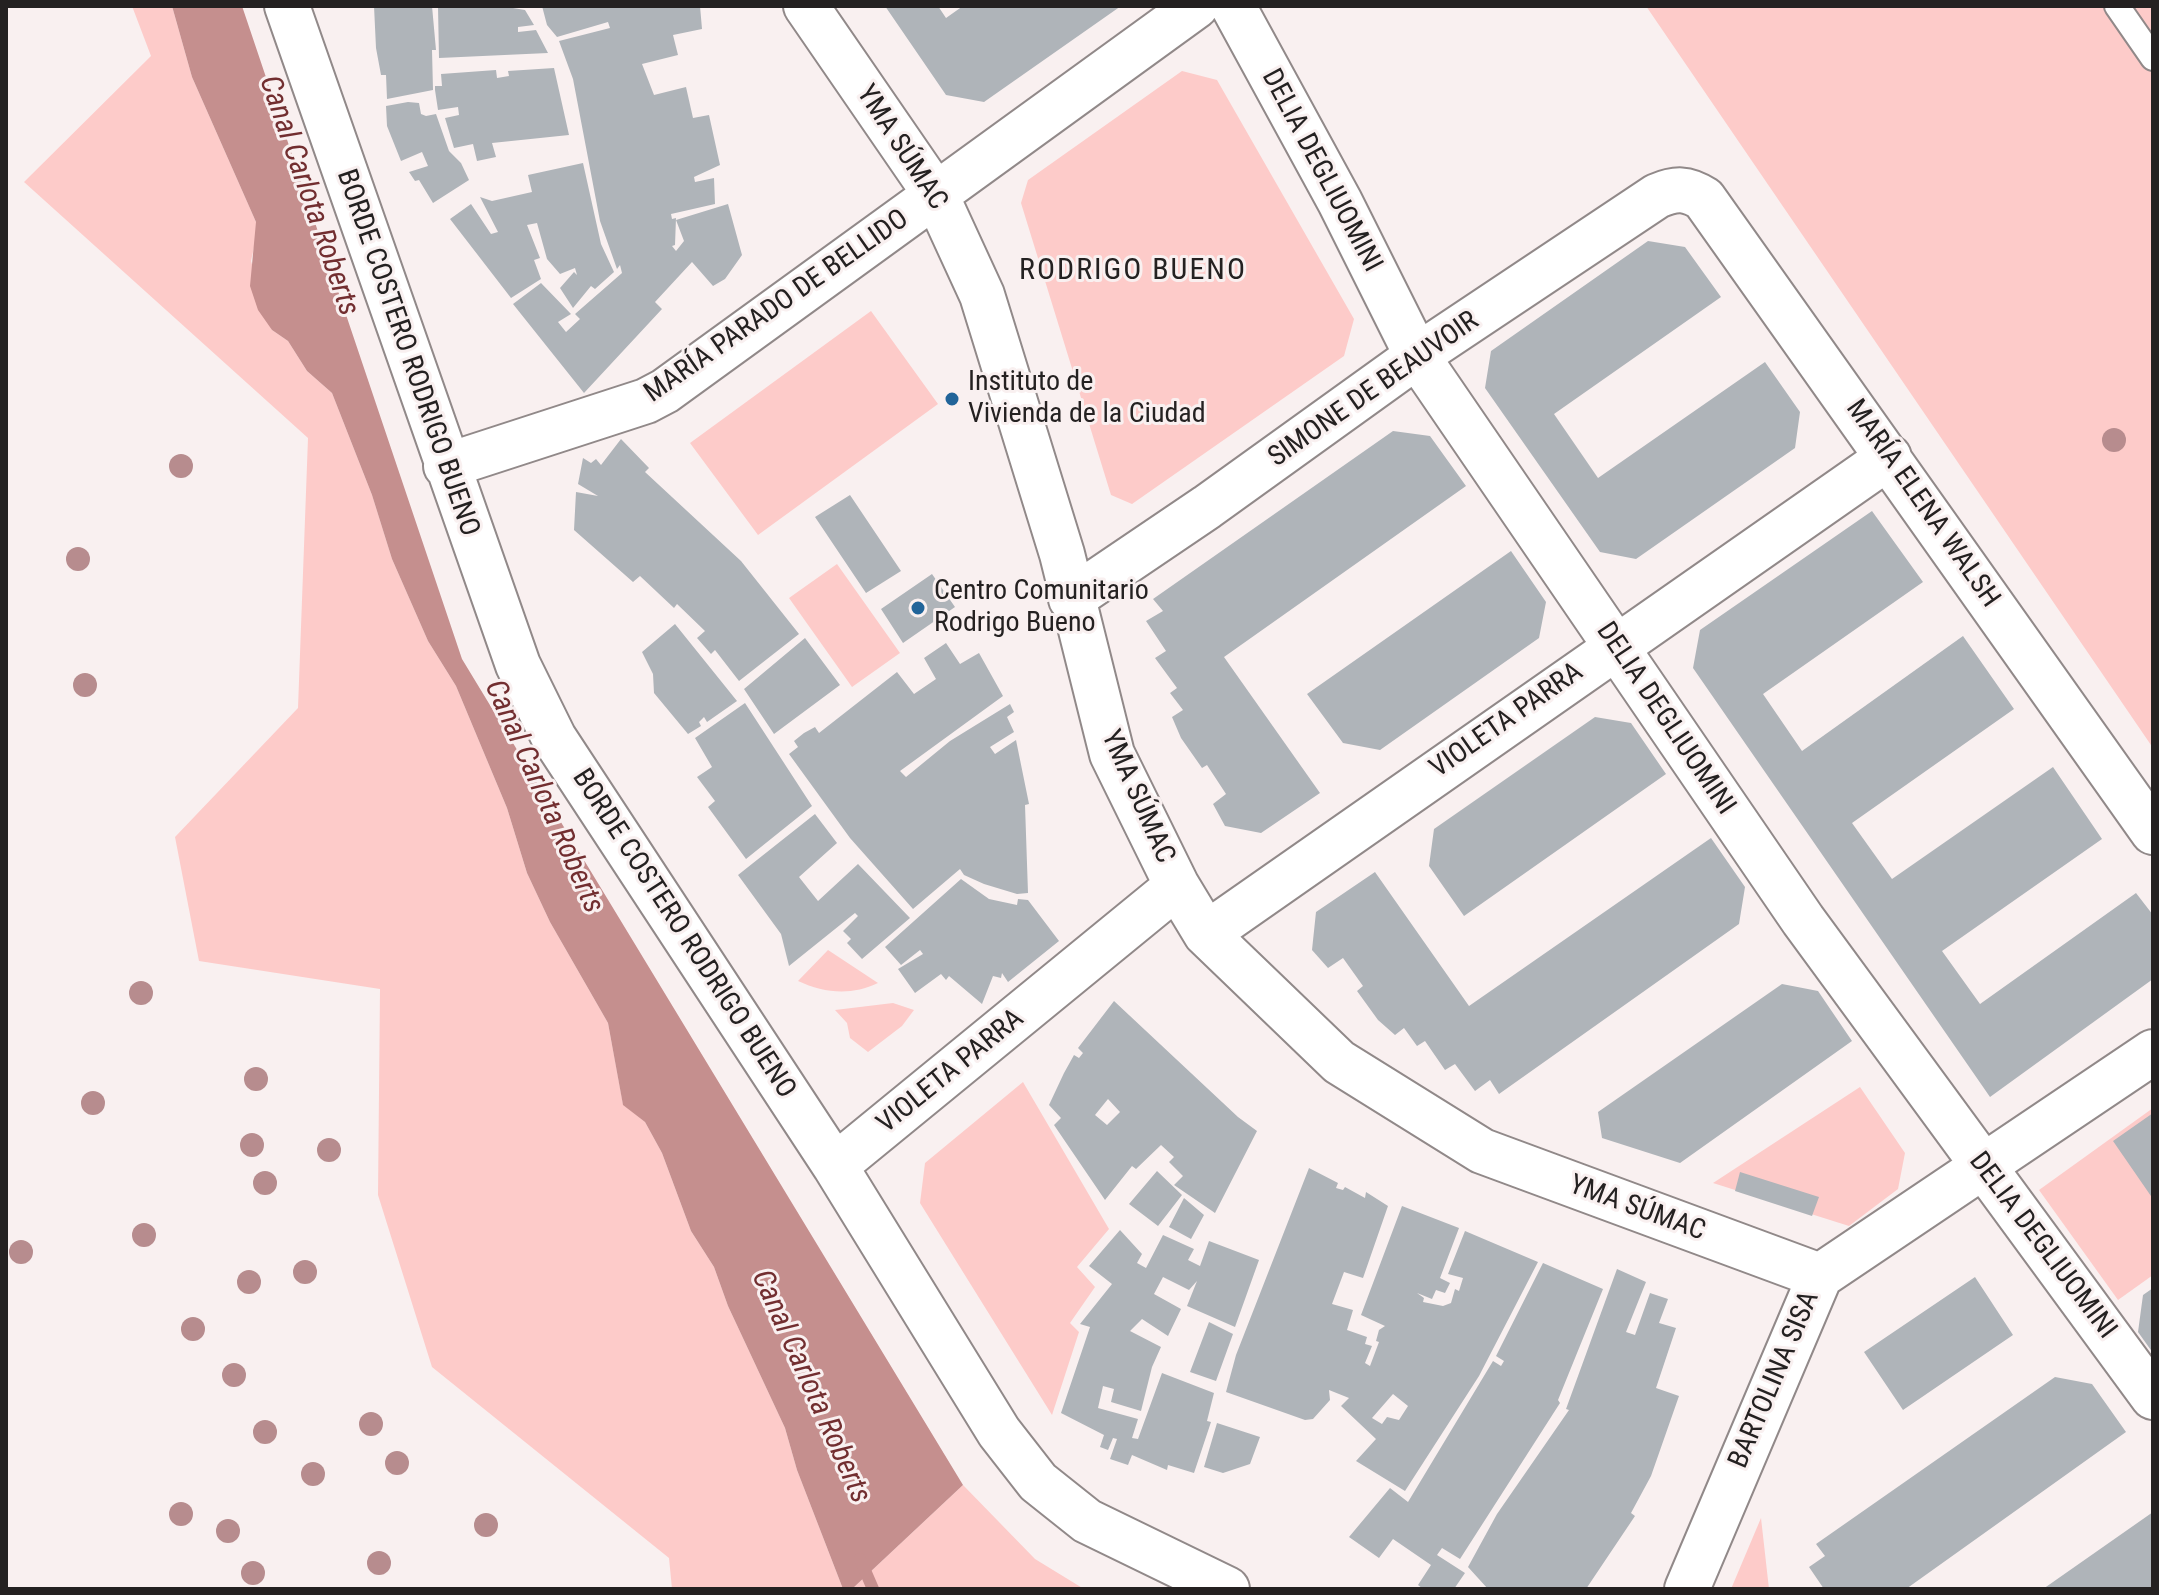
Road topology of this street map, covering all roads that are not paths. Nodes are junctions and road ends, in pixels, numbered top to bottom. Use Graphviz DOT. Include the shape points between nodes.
graph roads {
  1 [pos="287,6"];
  2 [pos="806,6"];
  3 [pos="1196,6"];
  4 [pos="1233,6"];
  5 [pos="2117,6"];
  6 [pos="2153,58"];
  7 [pos="1680,189"];
  8 [pos="936,195"];
  9 [pos="1417,356"];
  10 [pos="1889,457"];
  11 [pos="446,466"];
  12 [pos="1071,599"];
  13 [pos="1615,646"];
  14 [pos="2153,832"];
  15 [pos="1177,886"];
  16 [pos="1206,934"];
  17 [pos="2153,1052"];
  18 [pos="835,1166"];
  19 [pos="1981,1166"];
  20 [pos="1820,1276"];
  21 [pos="2153,1397"];
  22 [pos="1227,1589"];
  23 [pos="1687,1589"];
  1 -- 11 [label="street, BORDE COSTERO RODRIGO BUENO"];
  2 -- 8 [label="street, YMA SÚMAC"];
  3 -- 8 [label="street, MARÍA PARADO DE BELLIDO"];
  4 -- 9 [label="street, DELIA DEGLIUOMINI"];
  5 -- 6 [label="lane"];
  7 -- 9 [label="street, SIMONE DE BEAUVOIR" via="1657,196"];
  7 -- 10 [label="street, MARÍA ELENA WALSH" via="1704,199"];
  8 -- 11 [label="street, MARÍA PARADO DE BELLIDO" via="646,401"];
  8 -- 12 [label="street, YMA SÚMAC" via="982,295 1062,554"];
  9 -- 12 [label="street, SIMONE DE BEAUVOIR"];
  9 -- 13 [label="street, DELIA DEGLIUOMINI"];
  10 -- 13 [label="street, VIOLETA PARRA"];
  10 -- 14 [label="street, MARÍA ELENA WALSH"];
  11 -- 18 [label="street, BORDE COSTERO RODRIGO BUENO" via="535,705"];
  12 -- 15 [label="street, YMA SÚMAC" via="1112,754"];
  13 -- 16 [label="street, VIOLETA PARRA"];
  13 -- 19 [label="street, DELIA DEGLIUOMINI"];
  15 -- 16 [label="street, YMA SÚMAC"];
  15 -- 18 [label="street, VIOLETA PARRA"];
  16 -- 20 [label="street, YMA SÚMAC" via="1339,1062 1482,1151"];
  17 -- 19 [label="street, BARTOLINA SISA"];
  18 -- 22 [label="street, BORDE COSTERO RODRIGO BUENO" via="999,1432 1038,1482 1087,1521"];
  19 -- 20 [label="street, BARTOLINA SISA"];
  19 -- 21 [label="street, DELIA DEGLIUOMINI" via="2039,1237"];
  20 -- 23 [label="street, BARTOLINA SISA"];
}
